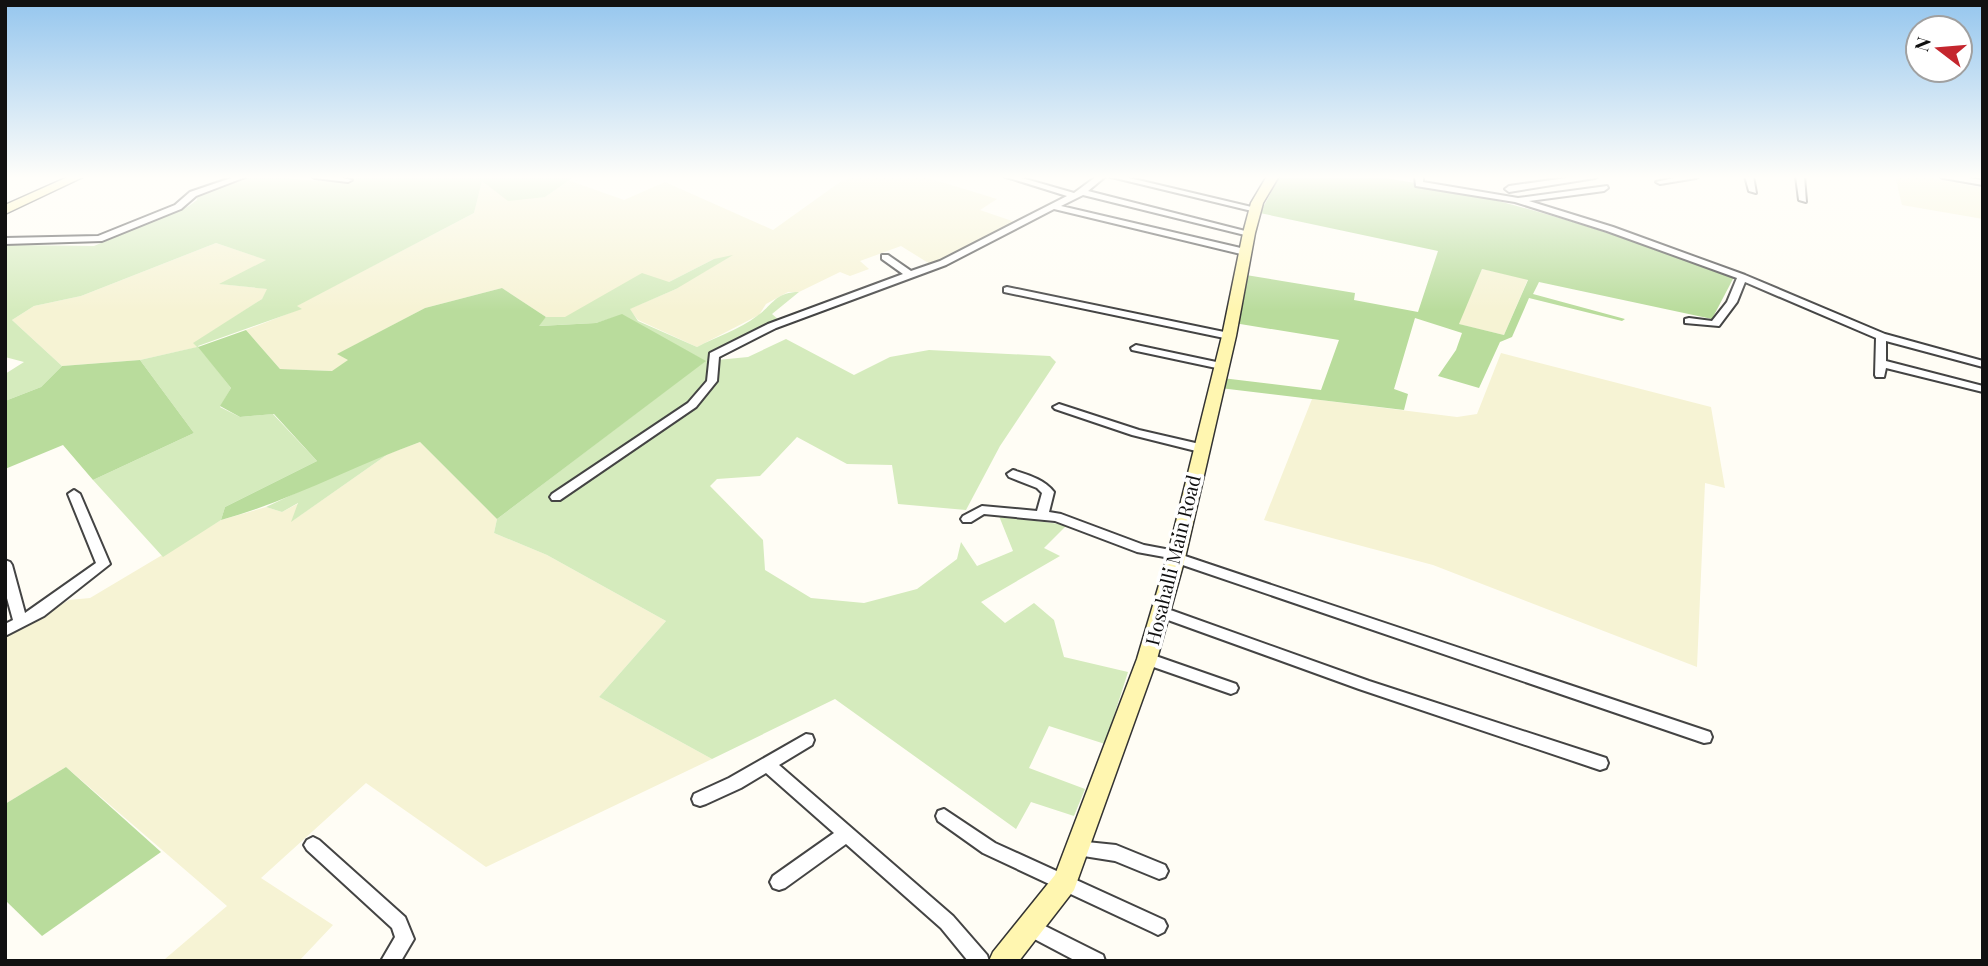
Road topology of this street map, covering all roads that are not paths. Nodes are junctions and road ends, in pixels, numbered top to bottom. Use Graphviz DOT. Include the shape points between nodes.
graph roads {
  1 [pos="145,221"];
  2 [pos="1027,221"];
  3 [pos="1132,221"];
  4 [pos="1174,221"];
  5 [pos="1253,221"];
  6 [pos="1584,221"];
  7 [pos="5,241"];
  8 [pos="1247,242"];
  9 [pos="885,257"];
  10 [pos="909,275"];
  11 [pos="1742,277"];
  12 [pos="1007,290"];
  13 [pos="1689,321"];
  14 [pos="1229,336"];
  15 [pos="1881,336"];
  16 [pos="1136,348"];
  17 [pos="1983,364"];
  18 [pos="1221,366"];
  19 [pos="1983,389"];
  20 [pos="1059,407"];
  21 [pos="1200,448"];
  22 [pos="1013,474"];
  23 [pos="74,494"];
  24 [pos="556,497"];
  25 [pos="1042,515"];
  26 [pos="967,519"];
  27 [pos="1176,557"];
  28 [pos="5,565"];
  29 [pos="1162,612"];
  30 [pos="20,623"];
  31 [pos="5,631"];
  32 [pos="1147,659"];
  33 [pos="1231,688"];
  34 [pos="1704,737"];
  35 [pos="806,740"];
  36 [pos="766,764"];
  37 [pos="1600,764"];
  38 [pos="700,799"];
  39 [pos="944,816"];
  40 [pos="844,835"];
  41 [pos="313,845"];
  42 [pos="1077,849"];
  43 [pos="1159,871"];
  44 [pos="779,882"];
  45 [pos="1065,882"];
  46 [pos="1158,926"];
  47 [pos="1029,927"];
  48 [pos="390,961"];
  49 [pos="980,961"];
  50 [pos="1002,961"];
  51 [pos="1097,961"];
  1 -- 7 [label="street" via="113,235 78,242"];
  2 -- 10 [label="street"];
  3 -- 8 [label="street"];
  4 -- 8 [label="street"];
  5 -- 8 [label="street, Hosahalli Main Road"];
  6 -- 11 [label="street"];
  8 -- 14 [label="street, Hosahalli Main Road"];
  9 -- 10 [label="street"];
  10 -- 24 [label="street" via="772,326 714,355 712,381 692,405"];
  11 -- 13 [label="street" via="1732,302 1715,324"];
  11 -- 15 [label="street"];
  12 -- 14 [label="street"];
  14 -- 18 [label="street, Hosahalli Main Road"];
  15 -- 17 [label="street"];
  15 -- 19 [label="street" via="1880,369"];
  16 -- 18 [label="street"];
  18 -- 21 [label="street, Hosahalli Main Road"];
  20 -- 21 [label="street"];
  21 -- 27 [label="street, Hosahalli Main Road"];
  22 -- 25 [label="street" via="1048,492"];
  23 -- 30 [label="street" via="103,564"];
  25 -- 26 [label="street" via="982,510"];
  25 -- 27 [label="street"];
  27 -- 29 [label="street, Hosahalli Main Road"];
  27 -- 34 [label="street"];
  28 -- 30 [label="street"];
  29 -- 32 [label="street, Hosahalli Main Road"];
  29 -- 37 [label="street"];
  30 -- 31 [label="street"];
  32 -- 33 [label="street"];
  32 -- 42 [label="street, Hosahalli Main Road"];
  35 -- 36 [label="street"];
  36 -- 38 [label="street"];
  36 -- 40 [label="street"];
  39 -- 45 [label="street" via="989,848"];
  40 -- 44 [label="street"];
  40 -- 49 [label="street" via="947,922"];
  41 -- 48 [label="street" via="400,923 405,939"];
  42 -- 43 [label="street" via="1116,853"];
  42 -- 45 [label="street, Hosahalli Main Road"];
  45 -- 46 [label="street"];
  45 -- 47 [label="street, Hosahalli Main Road"];
  47 -- 50 [label="street, Hosahalli Main Road"];
  47 -- 51 [label="street"];
}
